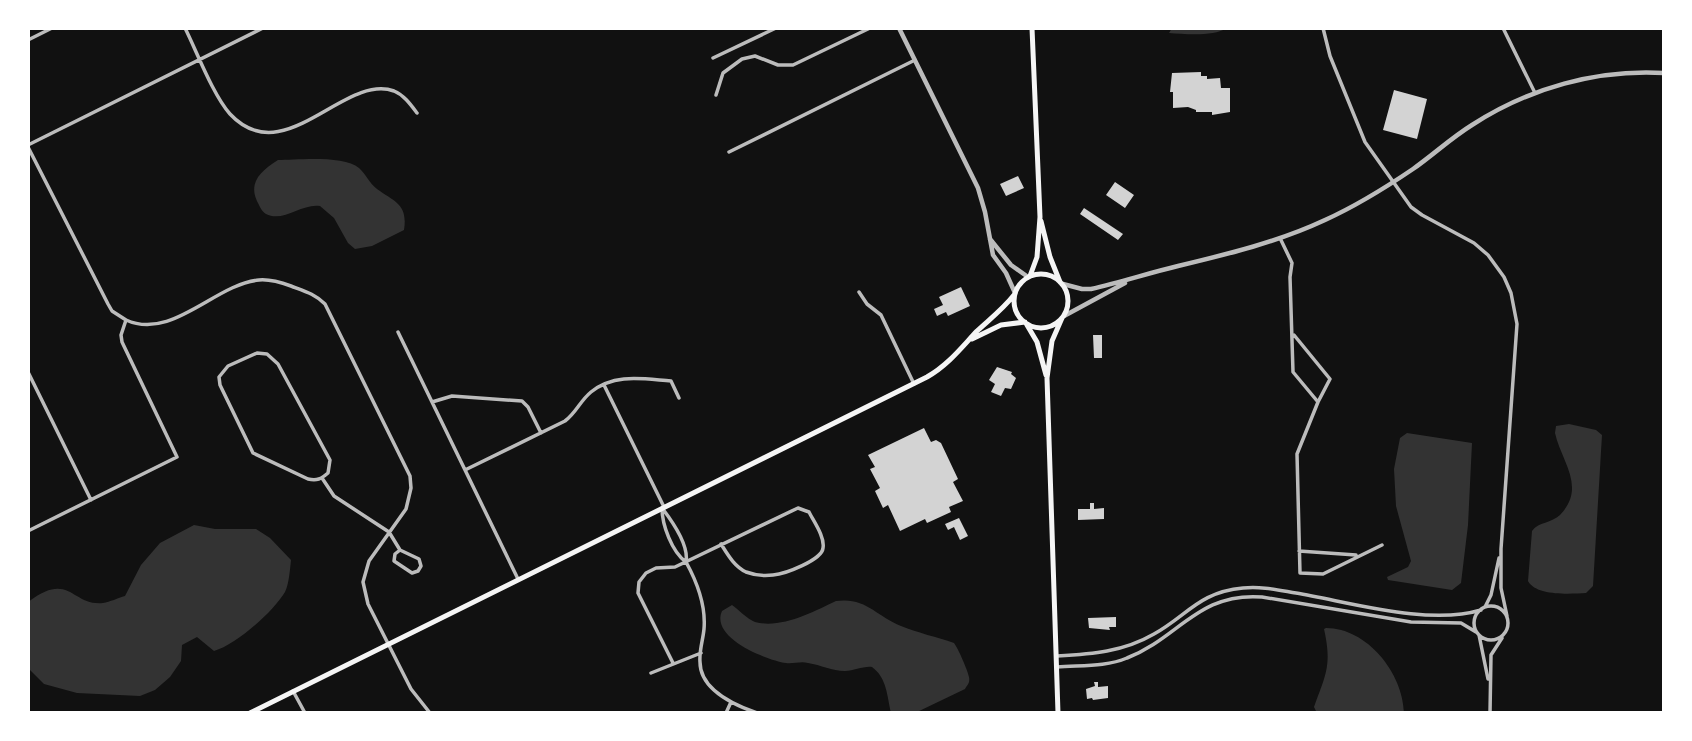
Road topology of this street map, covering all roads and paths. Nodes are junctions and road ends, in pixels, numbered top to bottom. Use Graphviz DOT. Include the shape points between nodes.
graph roads {
  1 [pos="52,28"];
  2 [pos="185,28"];
  3 [pos="263,28"];
  4 [pos="776,28"];
  5 [pos="870,28"];
  6 [pos="899,28"];
  7 [pos="1032,28"];
  8 [pos="1323,28"];
  9 [pos="1503,28"];
  10 [pos="28,40"];
  11 [pos="713,58"];
  12 [pos="200,59"];
  13 [pos="915,60"];
  14 [pos="1664,73"];
  15 [pos="1535,93"];
  16 [pos="716,94"];
  17 [pos="417,113"];
  18 [pos="28,146"];
  19 [pos="729,152"];
  20 [pos="1393,182"];
  21 [pos="1040,217"];
  22 [pos="1280,238"];
  23 [pos="990,239"];
  24 [pos="1029,277"];
  25 [pos="1132,279"];
  26 [pos="1061,283"];
  27 [pos="859,292"];
  28 [pos="1015,294"];
  29 [pos="1063,317"];
  30 [pos="126,320"];
  31 [pos="1025,323"];
  32 [pos="398,332"];
  33 [pos="1293,333"];
  34 [pos="969,340"];
  35 [pos="28,372"];
  36 [pos="1047,378"];
  37 [pos="914,384"];
  38 [pos="604,385"];
  39 [pos="679,398"];
  40 [pos="432,402"];
  41 [pos="1318,402"];
  42 [pos="541,433"];
  43 [pos="465,470"];
  44 [pos="323,478"];
  45 [pos="90,500"];
  46 [pos="663,508"];
  47 [pos="28,531"];
  48 [pos="389,532"];
  49 [pos="721,544"];
  50 [pos="1382,545"];
  51 [pos="1501,549"];
  52 [pos="400,550"];
  53 [pos="1299,551"];
  54 [pos="1359,555"];
  55 [pos="686,562"];
  56 [pos="518,579"];
  57 [pos="1483,608"];
  58 [pos="1507,616"];
  59 [pos="1477,633"];
  60 [pos="1503,636"];
  61 [pos="389,645"];
  62 [pos="701,653"];
  63 [pos="1056,656"];
  64 [pos="673,663"];
  65 [pos="1057,667"];
  66 [pos="651,673"];
  67 [pos="1490,688"];
  68 [pos="293,691"];
  69 [pos="731,702"];
  70 [pos="250,713"];
  71 [pos="305,713"];
  72 [pos="430,713"];
  73 [pos="726,713"];
  74 [pos="757,713"];
  75 [pos="1058,713"];
  76 [pos="1490,713"];
  1 -- 10 [label="street"];
  2 -- 12 [label="street"];
  3 -- 12 [label="street"];
  4 -- 11 [label="street"];
  5 -- 16 [label="street" via="793,65 755,56 742,59 723,73"];
  6 -- 13 [label="street"];
  7 -- 21 [label="main road"];
  8 -- 20 [label="street" via="1365,142"];
  9 -- 15 [label="street"];
  12 -- 17 [label="street" via="230,114 260,131 293,128 374,89 400,94"];
  12 -- 18 [label="street"];
  13 -- 19 [label="street"];
  13 -- 23 [label="street" via="980,194"];
  14 -- 15 [label="street" via="1606,75"];
  15 -- 20 [label="street" via="1478,121"];
  18 -- 30 [label="street" via="107,304"];
  20 -- 22 [label="street" via="1325,220"];
  20 -- 51 [label="street" via="1416,211 1488,255 1511,293 1517,324"];
  21 -- 24 [label="main road" via="1037,254"];
  21 -- 26 [label="main road"];
  22 -- 25 [label="street"];
  22 -- 33 [label="street" via="1292,263"];
  23 -- 24 [label="street" via="1011,265"];
  23 -- 28 [label="street" via="993,255"];
  24 -- 26 [label="main road" via="1044,275"];
  24 -- 28 [label="main road"];
  25 -- 26 [label="street" via="1088,289"];
  25 -- 29 [label="street"];
  26 -- 29 [label="main road" via="1068,301"];
  27 -- 37 [label="street" via="881,315"];
  28 -- 31 [label="main road" via="1015,308"];
  28 -- 34 [label="main road"];
  29 -- 31 [label="main road" via="1044,328"];
  29 -- 36 [label="main road" via="1052,341"];
  30 -- 45 [label="street" via="122,342 177,457"];
  30 -- 48 [label="street" via="160,324 258,280 279,282 317,297 331,312 410,476 410,499"];
  31 -- 34 [label="main road" via="1001,325"];
  31 -- 36 [label="main road" via="1037,342"];
  32 -- 40 [label="street"];
  33 -- 41 [label="street" via="1293,372"];
  33 -- 41 [label="street" via="1330,379"];
  34 -- 37 [label="main road" via="946,365"];
  35 -- 45 [label="street"];
  36 -- 63 [label="main road"];
  37 -- 46 [label="main road"];
  38 -- 39 [label="street" via="626,378 671,381"];
  38 -- 42 [label="street" via="589,394 569,418"];
  38 -- 46 [label="street"];
  40 -- 42 [label="street" via="452,396 522,401"];
  40 -- 43 [label="street"];
  41 -- 53 [label="street" via="1297,454"];
  42 -- 43 [label="street"];
  43 -- 56 [label="street"];
  44 -- 44 [label="street" via="308,479 253,453 220,385 223,369 257,353 275,360 330,460"];
  44 -- 48 [label="street" via="339,500"];
  45 -- 47 [label="street"];
  46 -- 55 [label="street" via="687,555"];
  46 -- 55 [label="street" via="662,521"];
  46 -- 56 [label="main road"];
  48 -- 52 [label="street"];
  48 -- 61 [label="street" via="369,561 363,582 368,604"];
  49 -- 49 [label="street" via="734,564 766,576 797,567 823,549 809,512 798,508"];
  49 -- 55 [label="street"];
  50 -- 54 [label="street"];
  51 -- 57 [label="street" via="1491,595"];
  51 -- 58 [label="street"];
  52 -- 52 [label="street" via="419,559 418,570 412,573 394,562"];
  53 -- 54 [label="street"];
  53 -- 54 [label="street" via="1300,573 1323,574"];
  55 -- 62 [label="street" via="703,612"];
  55 -- 64 [label="street" via="646,573 638,588"];
  56 -- 61 [label="main road"];
  57 -- 58 [label="street" via="1499,608"];
  57 -- 59 [label="street" via="1474,621"];
  57 -- 63 [label="street" via="1458,615 1414,613 1245,587 1205,598 1158,632 1120,649"];
  58 -- 60 [label="street"];
  59 -- 60 [label="street" via="1492,641"];
  59 -- 65 [label="street" via="1455,622 1411,622 1246,596 1205,607 1127,659"];
  59 -- 67 [label="street"];
  60 -- 67 [label="street" via="1491,655"];
  61 -- 68 [label="main road"];
  61 -- 72 [label="street" via="411,689"];
  62 -- 64 [label="street"];
  62 -- 69 [label="street" via="701,670 708,683"];
  63 -- 65 [label="main road"];
  64 -- 66 [label="street"];
  65 -- 75 [label="main road"];
  67 -- 76 [label="street"];
  68 -- 70 [label="main road"];
  68 -- 71 [label="street"];
  69 -- 73 [label="street"];
  69 -- 74 [label="street"];
}
